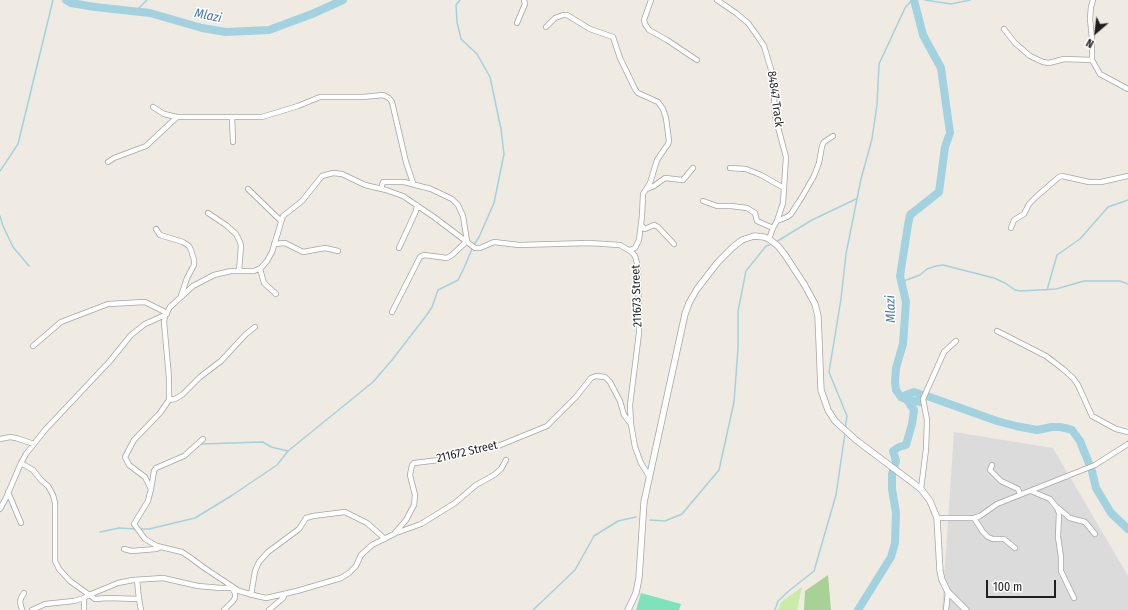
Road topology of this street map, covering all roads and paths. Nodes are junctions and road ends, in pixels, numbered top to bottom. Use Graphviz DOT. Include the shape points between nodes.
graph roads {
  1 [pos="524,0"];
  2 [pos="651,0"];
  3 [pos="717,0"];
  4 [pos="1093,0"];
  5 [pos="517,23"];
  6 [pos="546,27"];
  7 [pos="1004,29"];
  8 [pos="696,60"];
  9 [pos="1092,60"];
  10 [pos="1128,89"];
  11 [pos="152,107"];
  12 [pos="177,117"];
  13 [pos="232,117"];
  14 [pos="833,136"];
  15 [pos="233,142"];
  16 [pos="108,162"];
  17 [pos="694,168"];
  18 [pos="730,168"];
  19 [pos="1128,176"];
  20 [pos="413,183"];
  21 [pos="647,188"];
  22 [pos="784,188"];
  23 [pos="248,189"];
  24 [pos="381,189"];
  25 [pos="703,200"];
  26 [pos="417,205"];
  27 [pos="208,213"];
  28 [pos="281,221"];
  29 [pos="778,221"];
  30 [pos="641,225"];
  31 [pos="773,228"];
  32 [pos="1011,228"];
  33 [pos="156,229"];
  34 [pos="770,239"];
  35 [pos="467,241"];
  36 [pos="274,244"];
  37 [pos="674,244"];
  38 [pos="399,248"];
  39 [pos="338,250"];
  40 [pos="630,250"];
  41 [pos="260,269"];
  42 [pos="239,271"];
  43 [pos="276,294"];
  44 [pos="181,296"];
  45 [pos="392,312"];
  46 [pos="167,313"];
  47 [pos="255,327"];
  48 [pos="997,331"];
  49 [pos="956,341"];
  50 [pos="33,346"];
  51 [pos="169,400"];
  52 [pos="631,425"];
  53 [pos="1128,432"];
  54 [pos="0,439"];
  55 [pos="203,439"];
  56 [pos="34,444"];
  57 [pos="1128,444"];
  58 [pos="506,460"];
  59 [pos="21,463"];
  60 [pos="992,465"];
  61 [pos="649,476"];
  62 [pos="151,489"];
  63 [pos="921,489"];
  64 [pos="1031,490"];
  65 [pos="8,492"];
  66 [pos="1020,494"];
  67 [pos="3,505"];
  68 [pos="14,505"];
  69 [pos="1057,508"];
  70 [pos="0,510"];
  71 [pos="937,518"];
  72 [pos="974,518"];
  73 [pos="21,522"];
  74 [pos="394,534"];
  75 [pos="1095,534"];
  76 [pos="385,539"];
  77 [pos="161,547"];
  78 [pos="1015,548"];
  79 [pos="124,549"];
  80 [pos="137,580"];
  81 [pos="232,588"];
  82 [pos="24,592"];
  83 [pos="948,592"];
  84 [pos="285,594"];
  85 [pos="89,595"];
  86 [pos="251,595"];
  87 [pos="84,598"];
  88 [pos="1074,598"];
  89 [pos="139,599"];
  90 [pos="142,609"];
  91 [pos="22,610"];
  92 [pos="34,610"];
  93 [pos="84,610"];
  94 [pos="224,610"];
  95 [pos="269,610"];
  96 [pos="628,610"];
  97 [pos="946,610"];
  98 [pos="966,610"];
  1 -- 5 [label="street" via="525,4"];
  2 -- 8 [label="street" via="644,22 649,30"];
  3 -- 22 [label="street, 84847 Track" via="748,23 764,46 772,76 776,122 786,157"];
  4 -- 9 [label="street" via="1090,7"];
  6 -- 21 [label="street, 211673 Street" via="555,18 568,15 590,29 613,37 633,87 638,93 660,105 666,118 668,144 657,160"];
  7 -- 9 [label="street" via="1032,57 1043,62 1064,59"];
  9 -- 10 [label="street" via="1100,74"];
  11 -- 12 [label="street" via="164,114"];
  12 -- 13 [label="street"];
  12 -- 16 [label="street" via="146,146"];
  13 -- 15 [label="street"];
  13 -- 20 [label="street" via="266,116 320,97 386,96 392,102"];
  14 -- 29 [label="street" via="824,142 814,176 791,214"];
  17 -- 21 [label="street" via="683,180 668,178"];
  18 -- 22 [label="street" via="761,175"];
  19 -- 32 [label="street" via="1101,182 1062,176 1055,179 1036,197 1024,214 1012,222"];
  20 -- 24 [label="street" via="385,182 382,183"];
  20 -- 35 [label="street" via="432,189 456,202 463,216"];
  21 -- 30 [label="street, 211673 Street" via="643,194"];
  22 -- 29 [label="street, 84847 Track"];
  23 -- 28 [label="street"];
  24 -- 26 [label="street" via="403,196"];
  24 -- 28 [label="street" via="338,173 328,173 319,178 302,201 285,213"];
  25 -- 31 [label="street" via="717,206 747,208 755,213 758,221"];
  26 -- 35 [label="street"];
  26 -- 38 [label="street"];
  27 -- 42 [label="street" via="236,234 241,246"];
  28 -- 36 [label="street"];
  29 -- 31 [label="street, 84847 Track"];
  30 -- 37 [label="street" via="645,229 654,225 658,227"];
  30 -- 40 [label="street, 211673 Street" via="638,240"];
  31 -- 34 [label="street, 84847 Track"];
  33 -- 44 [label="street" via="160,235 183,242 191,250 194,262"];
  34 -- 61 [label="street" via="748,238 733,247 706,277 689,303"];
  34 -- 63 [label="street" via="785,255 815,304 818,316 822,390 834,421"];
  35 -- 40 [label="street" via="478,248 494,242 519,245 589,243 620,245"];
  35 -- 45 [label="street" via="447,258 424,255 420,257"];
  36 -- 39 [label="street" via="285,243 303,252 325,248"];
  36 -- 41 [label="street" via="267,261"];
  40 -- 52 [label="street, 211673 Street" via="635,256 639,274 639,333 630,404"];
  41 -- 42 [label="street"];
  41 -- 43 [label="street" via="264,283"];
  42 -- 44 [label="street" via="214,275"];
  44 -- 46 [label="street"];
  46 -- 50 [label="street" via="145,302 108,304 61,322"];
  46 -- 51 [label="street" via="164,322"];
  46 -- 56 [label="street" via="145,324 131,335"];
  47 -- 51 [label="street" via="182,395"];
  48 -- 53 [label="street" via="1046,356 1063,369 1078,385 1092,416 1116,429"];
  49 -- 63 [label="street" via="944,352 924,399 927,420"];
  51 -- 62 [label="street" via="134,440 125,457 130,465 145,477"];
  52 -- 61 [label="street" via="635,447"];
  52 -- 74 [label="street, 211672 Street" via="610,382 605,377 591,378 547,426 498,446 472,450 439,460 414,463 410,475 415,495 414,505"];
  54 -- 56 [label="street" via="16,438"];
  55 -- 62 [label="street" via="184,456 156,468"];
  56 -- 59 [label="street"];
  57 -- 64 [label="street" via="1088,468"];
  58 -- 74 [label="street" via="494,475 476,485 455,503 421,524"];
  59 -- 65 [label="street"];
  59 -- 85 [label="street" via="33,470 53,495 57,566 70,581"];
  60 -- 66 [label="street" via="990,470 1001,481 1018,489"];
  61 -- 96 [label="street" via="644,502 639,578"];
  62 -- 77 [label="street" via="148,501 134,524 145,539"];
  63 -- 71 [label="street" via="930,501"];
  64 -- 66 [label="street"];
  64 -- 69 [label="street" via="1050,499"];
  65 -- 67 [label="street"];
  65 -- 68 [label="street"];
  66 -- 72 [label="street"];
  67 -- 68 [label="street"];
  67 -- 70 [label="street"];
  68 -- 73 [label="street"];
  69 -- 75 [label="street" via="1068,517 1085,522"];
  69 -- 88 [label="street" via="1061,571"];
  71 -- 72 [label="street"];
  71 -- 83 [label="street" via="940,571"];
  72 -- 78 [label="street" via="988,537 1004,539"];
  74 -- 76 [label="street, 211672 Street"];
  76 -- 84 [label="street, 211672 Street" via="372,545 361,555 356,566 341,578"];
  76 -- 86 [label="street" via="367,523 345,512 306,518 299,529 259,562"];
  77 -- 79 [label="street" via="132,551"];
  77 -- 81 [label="street" via="182,552"];
  80 -- 81 [label="street" via="163,578 194,585"];
  80 -- 85 [label="street" via="118,583"];
  80 -- 89 [label="street"];
  81 -- 86 [label="street, 211672 Street"];
  81 -- 94 [label="street" via="235,598"];
  82 -- 91 [label="street" via="20,602"];
  83 -- 97 [label="street"];
  83 -- 98 [label="street"];
  84 -- 86 [label="street, 211672 Street" via="266,598"];
  84 -- 95 [label="street"];
  85 -- 87 [label="street"];
  85 -- 89 [label="street" via="95,599"];
  87 -- 92 [label="street" via="74,602 45,604"];
  87 -- 93 [label="street"];
  89 -- 90 [label="street"];
}
